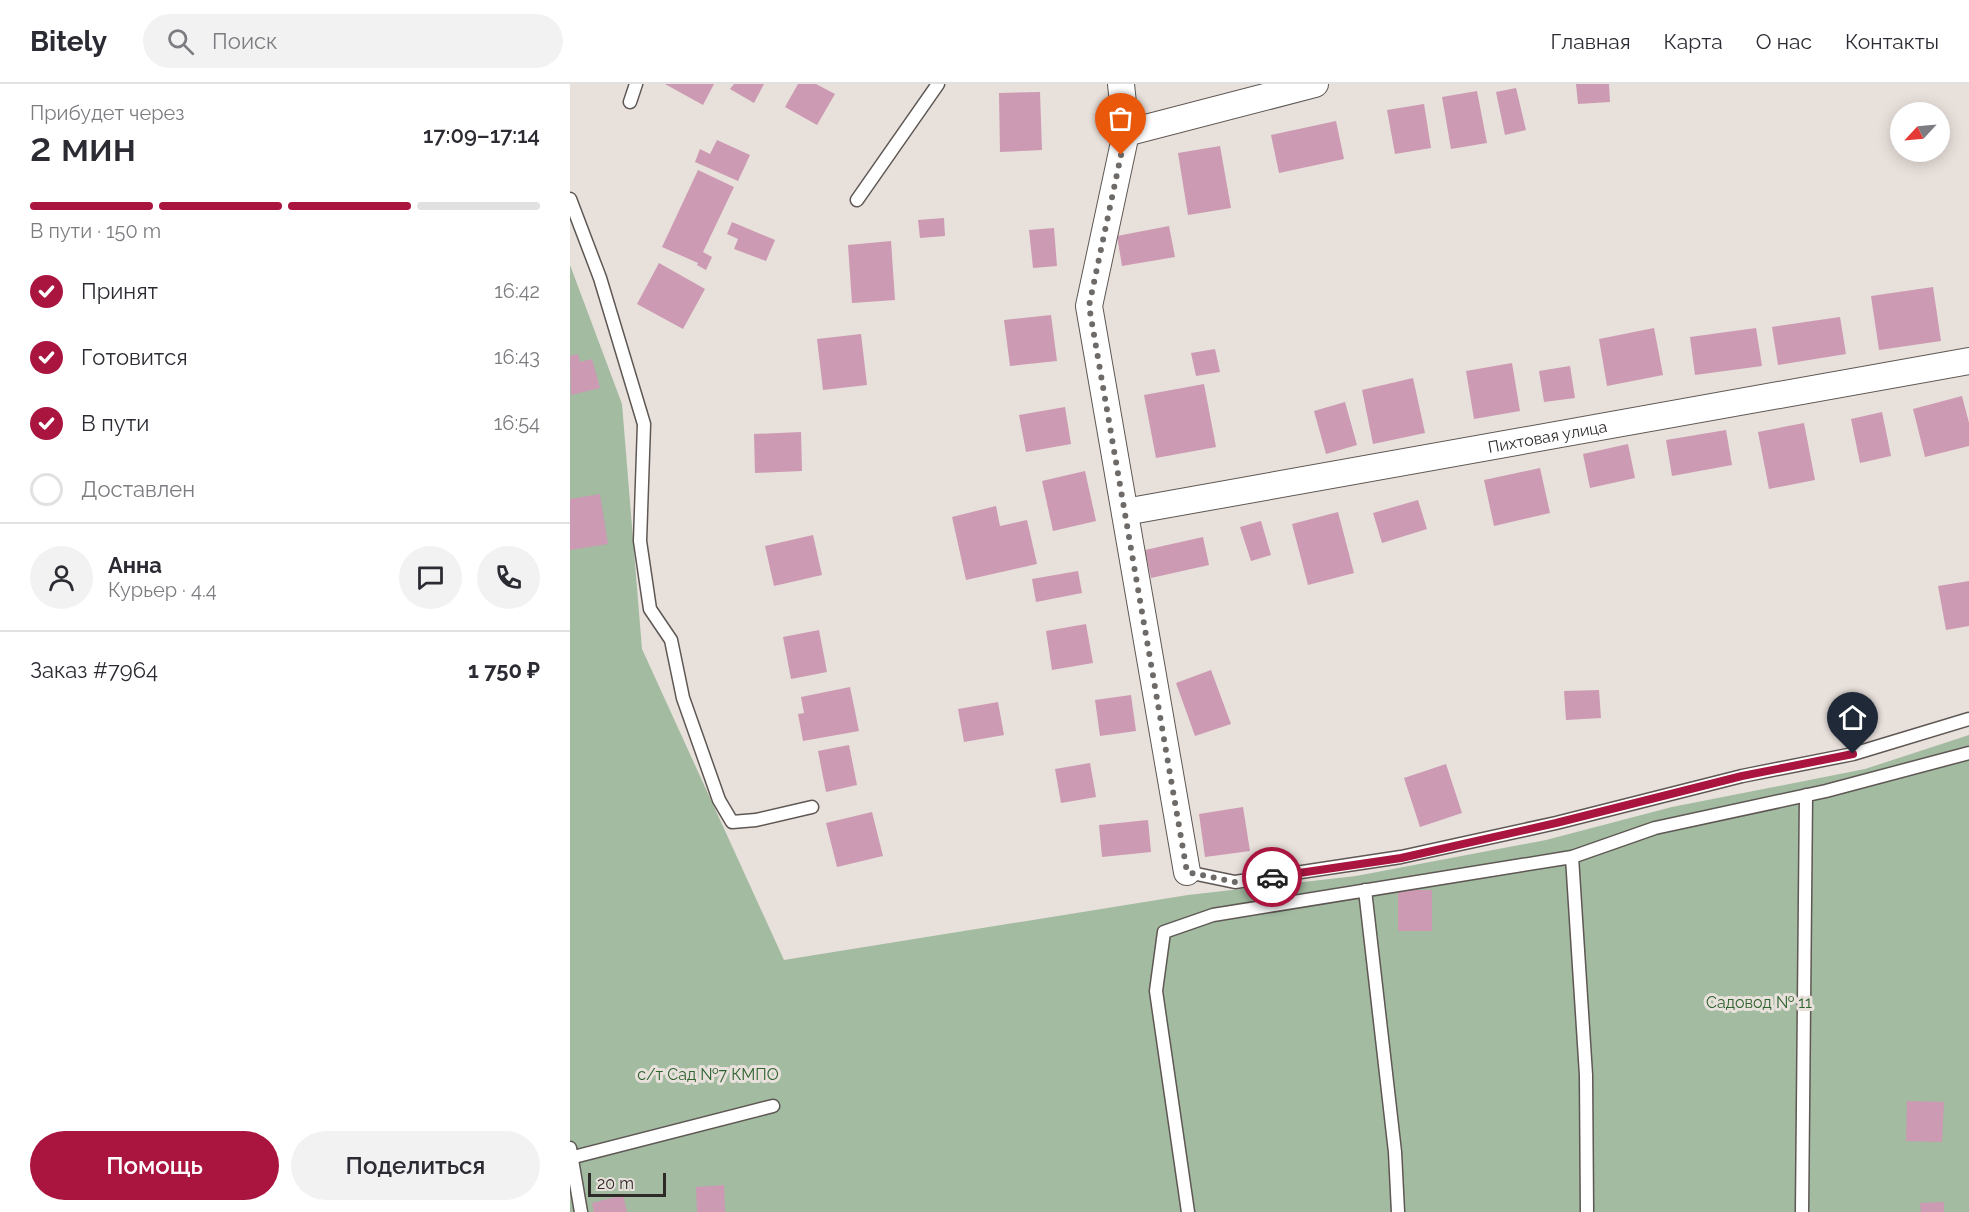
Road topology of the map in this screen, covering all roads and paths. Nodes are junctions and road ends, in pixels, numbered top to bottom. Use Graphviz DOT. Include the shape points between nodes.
graph roads {
  1 [pos="636,84"];
  2 [pos="938,84"];
  3 [pos="1121,84"];
  4 [pos="1315,84"];
  5 [pos="630,102"];
  6 [pos="1126,133"];
  7 [pos="570,199"];
  8 [pos="857,200"];
  9 [pos="1969,361"];
  10 [pos="1125,512"];
  11 [pos="1969,720"];
  12 [pos="1969,753"];
  13 [pos="1806,795"];
  14 [pos="812,807"];
  15 [pos="1572,857"];
  16 [pos="1187,872"];
  17 [pos="1365,890"];
  18 [pos="773,1107"];
  19 [pos="571,1154"];
  20 [pos="581,1212"];
  21 [pos="1188,1212"];
  22 [pos="1398,1212"];
  23 [pos="1587,1212"];
  24 [pos="1802,1212"];
  1 -- 5 [label="lane"];
  2 -- 8 [label="lane"];
  3 -- 6 [label="street"];
  4 -- 6 [label="street"];
  6 -- 10 [label="street" via="1089,306"];
  7 -- 14 [label="lane" via="600,278 644,424 640,541 650,609 670,640 683,698 719,800 732,822"];
  9 -- 10 [label="street, Пихтовая улица"];
  10 -- 16 [label="street"];
  11 -- 16 [label="lane" via="1853,754 1742,776 1401,858 1235,882"];
  12 -- 13 [label="lane"];
  13 -- 15 [label="lane" via="1655,828"];
  13 -- 24 [label="lane"];
  15 -- 17 [label="lane"];
  15 -- 23 [label="lane" via="1587,1075"];
  17 -- 21 [label="lane" via="1213,915 1164,932 1156,992"];
  17 -- 22 [label="lane" via="1395,1152"];
  18 -- 19 [label="lane"];
  19 -- 20 [label="lane"];
}
